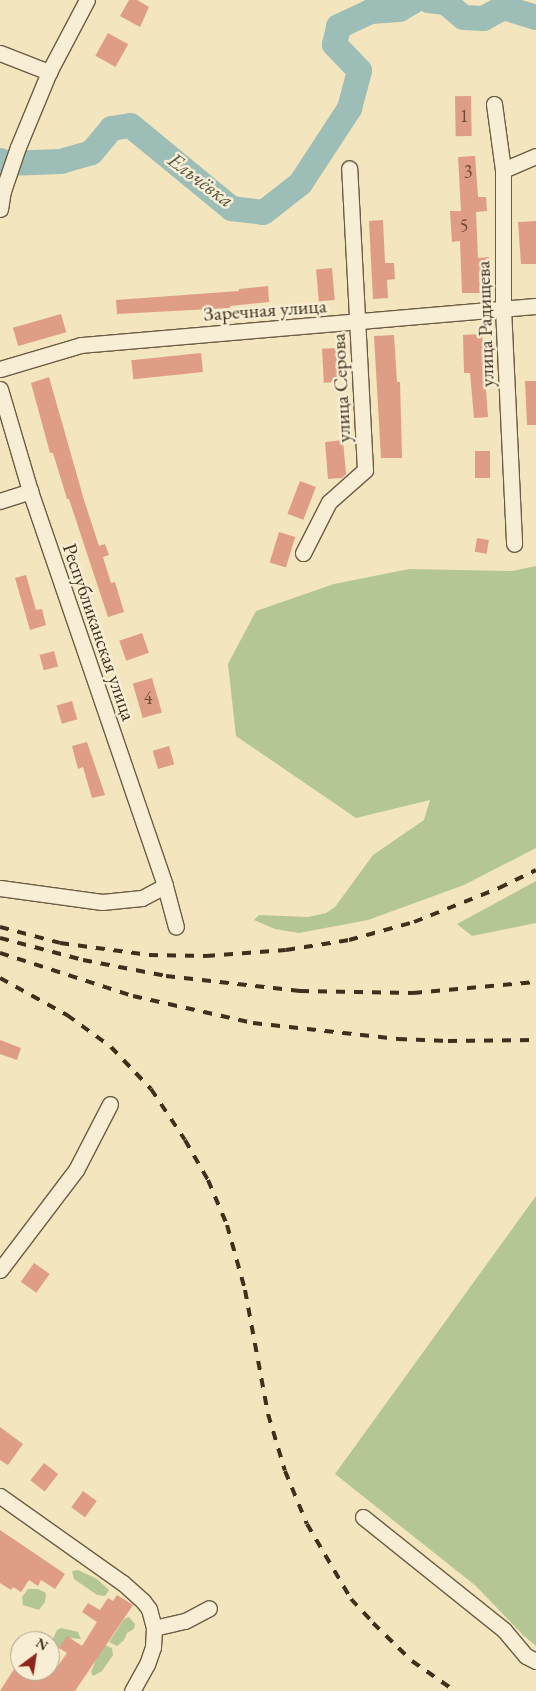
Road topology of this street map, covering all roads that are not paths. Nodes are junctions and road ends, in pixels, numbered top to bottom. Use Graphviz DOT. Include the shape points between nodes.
graph roads {
  1 [pos="87,0"];
  2 [pos="0,53"];
  3 [pos="49,72"];
  4 [pos="494,104"];
  5 [pos="536,156"];
  6 [pos="348,168"];
  7 [pos="504,170"];
  8 [pos="0,210"];
  9 [pos="536,306"];
  10 [pos="503,308"];
  11 [pos="358,323"];
  12 [pos="0,369"];
  13 [pos="0,389"];
  14 [pos="30,492"];
  15 [pos="0,501"];
  16 [pos="514,544"];
  17 [pos="303,553"];
  18 [pos="165,886"];
  19 [pos="0,888"];
  20 [pos="176,927"];
  21 [pos="110,1104"];
  22 [pos="0,1270"];
  23 [pos="0,1496"];
  24 [pos="363,1517"];
  25 [pos="209,1608"];
  26 [pos="154,1628"];
  27 [pos="536,1661"];
  28 [pos="132,1691"];
  1 -- 3 [label="street"];
  2 -- 3 [label="street"];
  3 -- 8 [label="street" via="18,148"];
  4 -- 7 [label="street, улица Радищева"];
  5 -- 7 [label="street"];
  6 -- 11 [label="street, улица Серова"];
  7 -- 10 [label="street, улица Радищева"];
  9 -- 10 [label="street, Заречная улица"];
  10 -- 11 [label="street, Заречная улица"];
  10 -- 16 [label="street, улица Радищева"];
  11 -- 12 [label="street, Заречная улица" via="81,345"];
  11 -- 17 [label="street, улица Серова" via="366,470 329,502"];
  13 -- 14 [label="street, Республиканская улица"];
  14 -- 15 [label="street"];
  14 -- 18 [label="street, Республиканская улица"];
  18 -- 19 [label="street" via="142,898 102,902"];
  18 -- 20 [label="street, Республиканская улица"];
  21 -- 22 [label="street" via="76,1170"];
  23 -- 26 [label="street" via="123,1583 146,1605"];
  24 -- 27 [label="street" via="504,1630 526,1656"];
  25 -- 26 [label="street" via="185,1621"];
  26 -- 28 [label="street" via="153,1648"];
}
